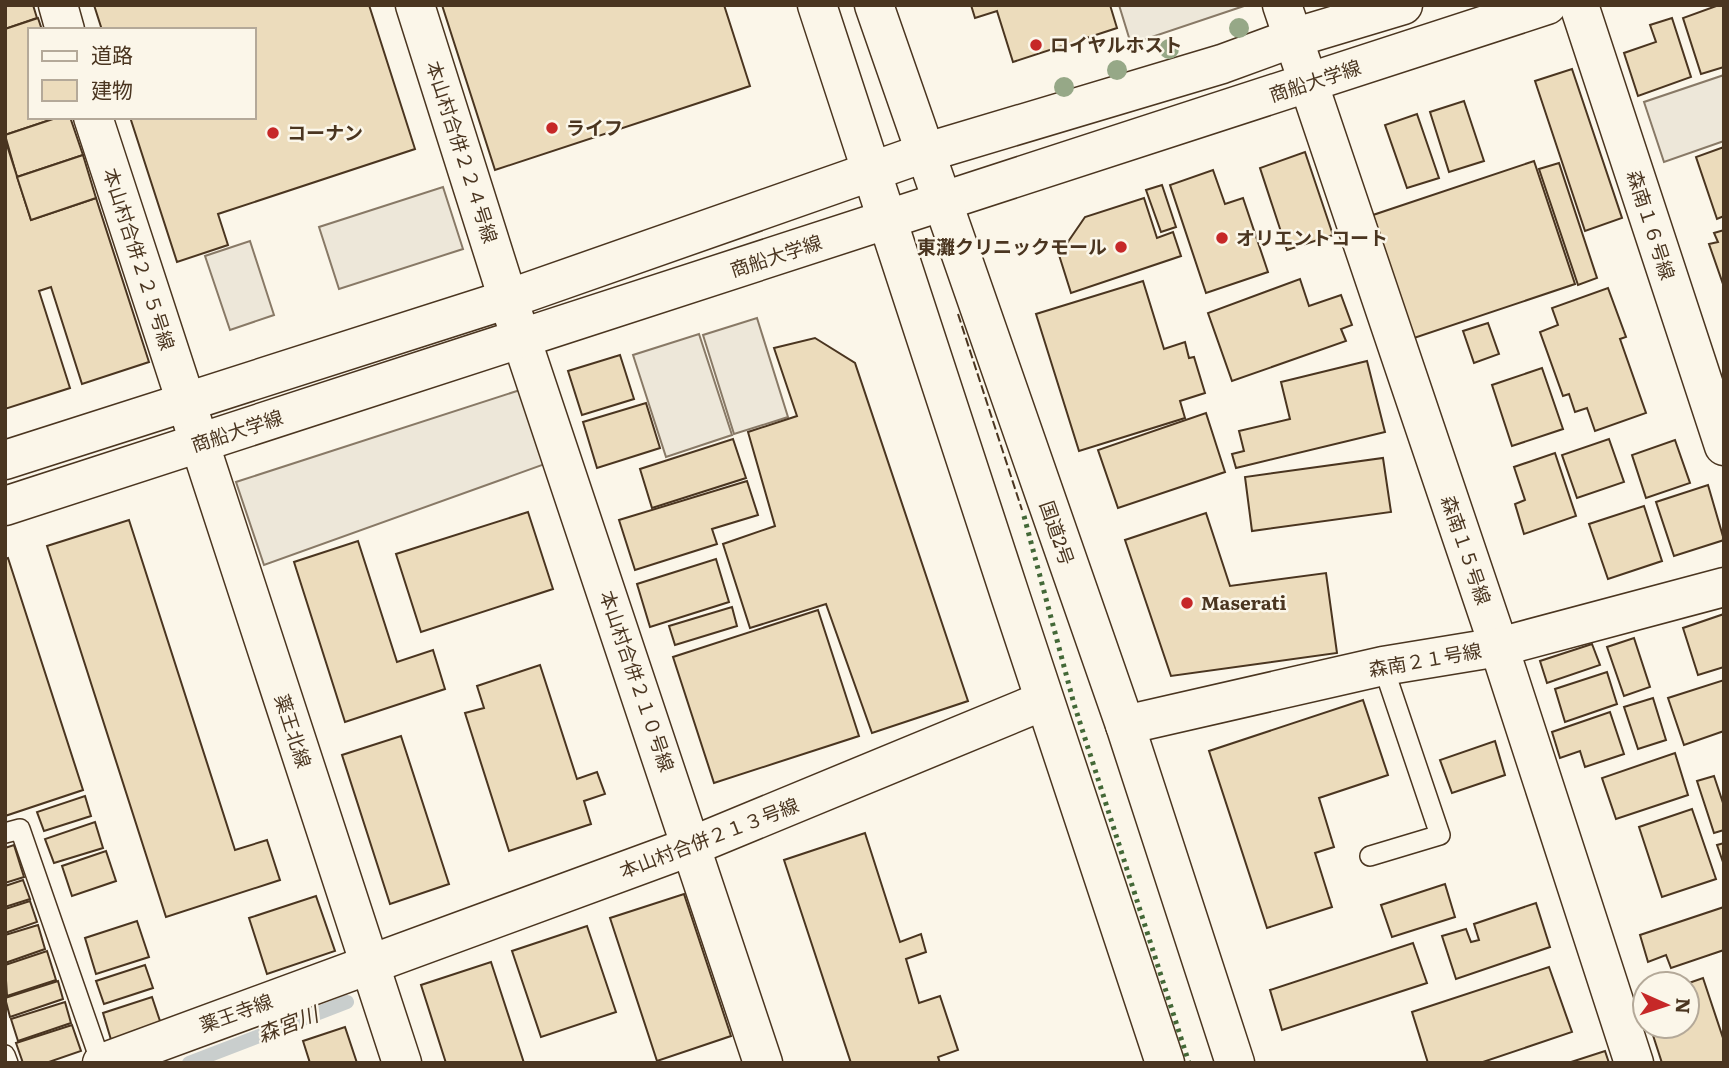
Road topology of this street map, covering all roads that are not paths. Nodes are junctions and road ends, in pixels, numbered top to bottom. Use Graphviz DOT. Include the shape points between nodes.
graph roads {
  1 [pos="58,5"];
  2 [pos="415,5"];
  3 [pos="817,5"];
  4 [pos="874,5"];
  5 [pos="1403,5"];
  6 [pos="1547,5"];
  7 [pos="1579,5"];
  8 [pos="1287,22"];
  9 [pos="64,28"];
  10 [pos="1308,83"];
  11 [pos="94,119"];
  12 [pos="924,153"];
  13 [pos="872,172"];
  14 [pos="941,203"];
  15 [pos="888,220"];
  16 [pos="508,299"];
  17 [pos="522,338"];
  18 [pos="184,401"];
  19 [pos="198,444"];
  20 [pos="1724,446"];
  21 [pos="5,460"];
  22 [pos="5,506"];
  23 [pos="1724,587"];
  24 [pos="1499,648"];
  25 [pos="1383,666"];
  26 [pos="1043,701"];
  27 [pos="1125,725"];
  28 [pos="5,833"];
  29 [pos="692,846"];
  30 [pos="1370,856"];
  31 [pos="370,963"];
  32 [pos="5,1055"];
  33 [pos="8,1063"];
  34 [pos="102,1063"];
  35 [pos="402,1063"];
  36 [pos="763,1063"];
  37 [pos="1166,1063"];
  38 [pos="1235,1063"];
  39 [pos="1634,1063"];
  1 -- 9 [label="main road"];
  2 -- 16 [label="main road, 本山村合併２２４号線"];
  3 -- 13 [label="main road"];
  4 -- 12 [label="main road, 国道2号"];
  5 -- 8 [label="main road"];
  6 -- 10 [label="main road, 商船大学線"];
  7 -- 20 [label="main road, 森南１６号線"];
  8 -- 10 [label="main road, 森南１５号線"];
  8 -- 12 [label="main road" via="1222,64"];
  10 -- 14 [label="main road, 商船大学線"];
  10 -- 24 [label="main road, 森南１５号線"];
  11 -- 18 [label="main road, 本山村合併２２５号線"];
  12 -- 13 [label="main road"];
  12 -- 14 [label="main road, 国道2号"];
  13 -- 15 [label="main road"];
  13 -- 16 [label="main road"];
  14 -- 15 [label="main road, 商船大学線"];
  14 -- 27 [label="main road, 国道2号"];
  15 -- 17 [label="main road, 商船大学線"];
  15 -- 26 [label="main road"];
  16 -- 17 [label="main road, 本山村合併２１０号線"];
  16 -- 18 [label="main road"];
  17 -- 19 [label="main road, 商船大学線"];
  17 -- 29 [label="main road, 本山村合併２１０号線"];
  18 -- 19 [label="main road, 薬王北線"];
  18 -- 21 [label="main road"];
  19 -- 22 [label="main road, 商船大学線"];
  19 -- 31 [label="main road, 薬王北線"];
  23 -- 24 [label="main road, 森南２１号線"];
  24 -- 25 [label="main road, 森南２１号線"];
  24 -- 39 [label="main road, 森南１５号線"];
  25 -- 27 [label="main road, 森南２１号線"];
  25 -- 30 [label="lane" via="1440,835"];
  26 -- 29 [label="main road, 本山村合併２１３号線"];
  26 -- 37 [label="main road"];
  27 -- 38 [label="main road, 国道2号"];
  28 -- 34 [label="lane" via="20,829"];
  29 -- 31 [label="main road, 本山村合併２１３号線"];
  29 -- 36 [label="main road, 本山村合併２１０号線"];
  31 -- 34 [label="main road, 薬王寺線"];
  31 -- 35 [label="main road, 薬王北線"];
  32 -- 33 [label="lane"];
}
